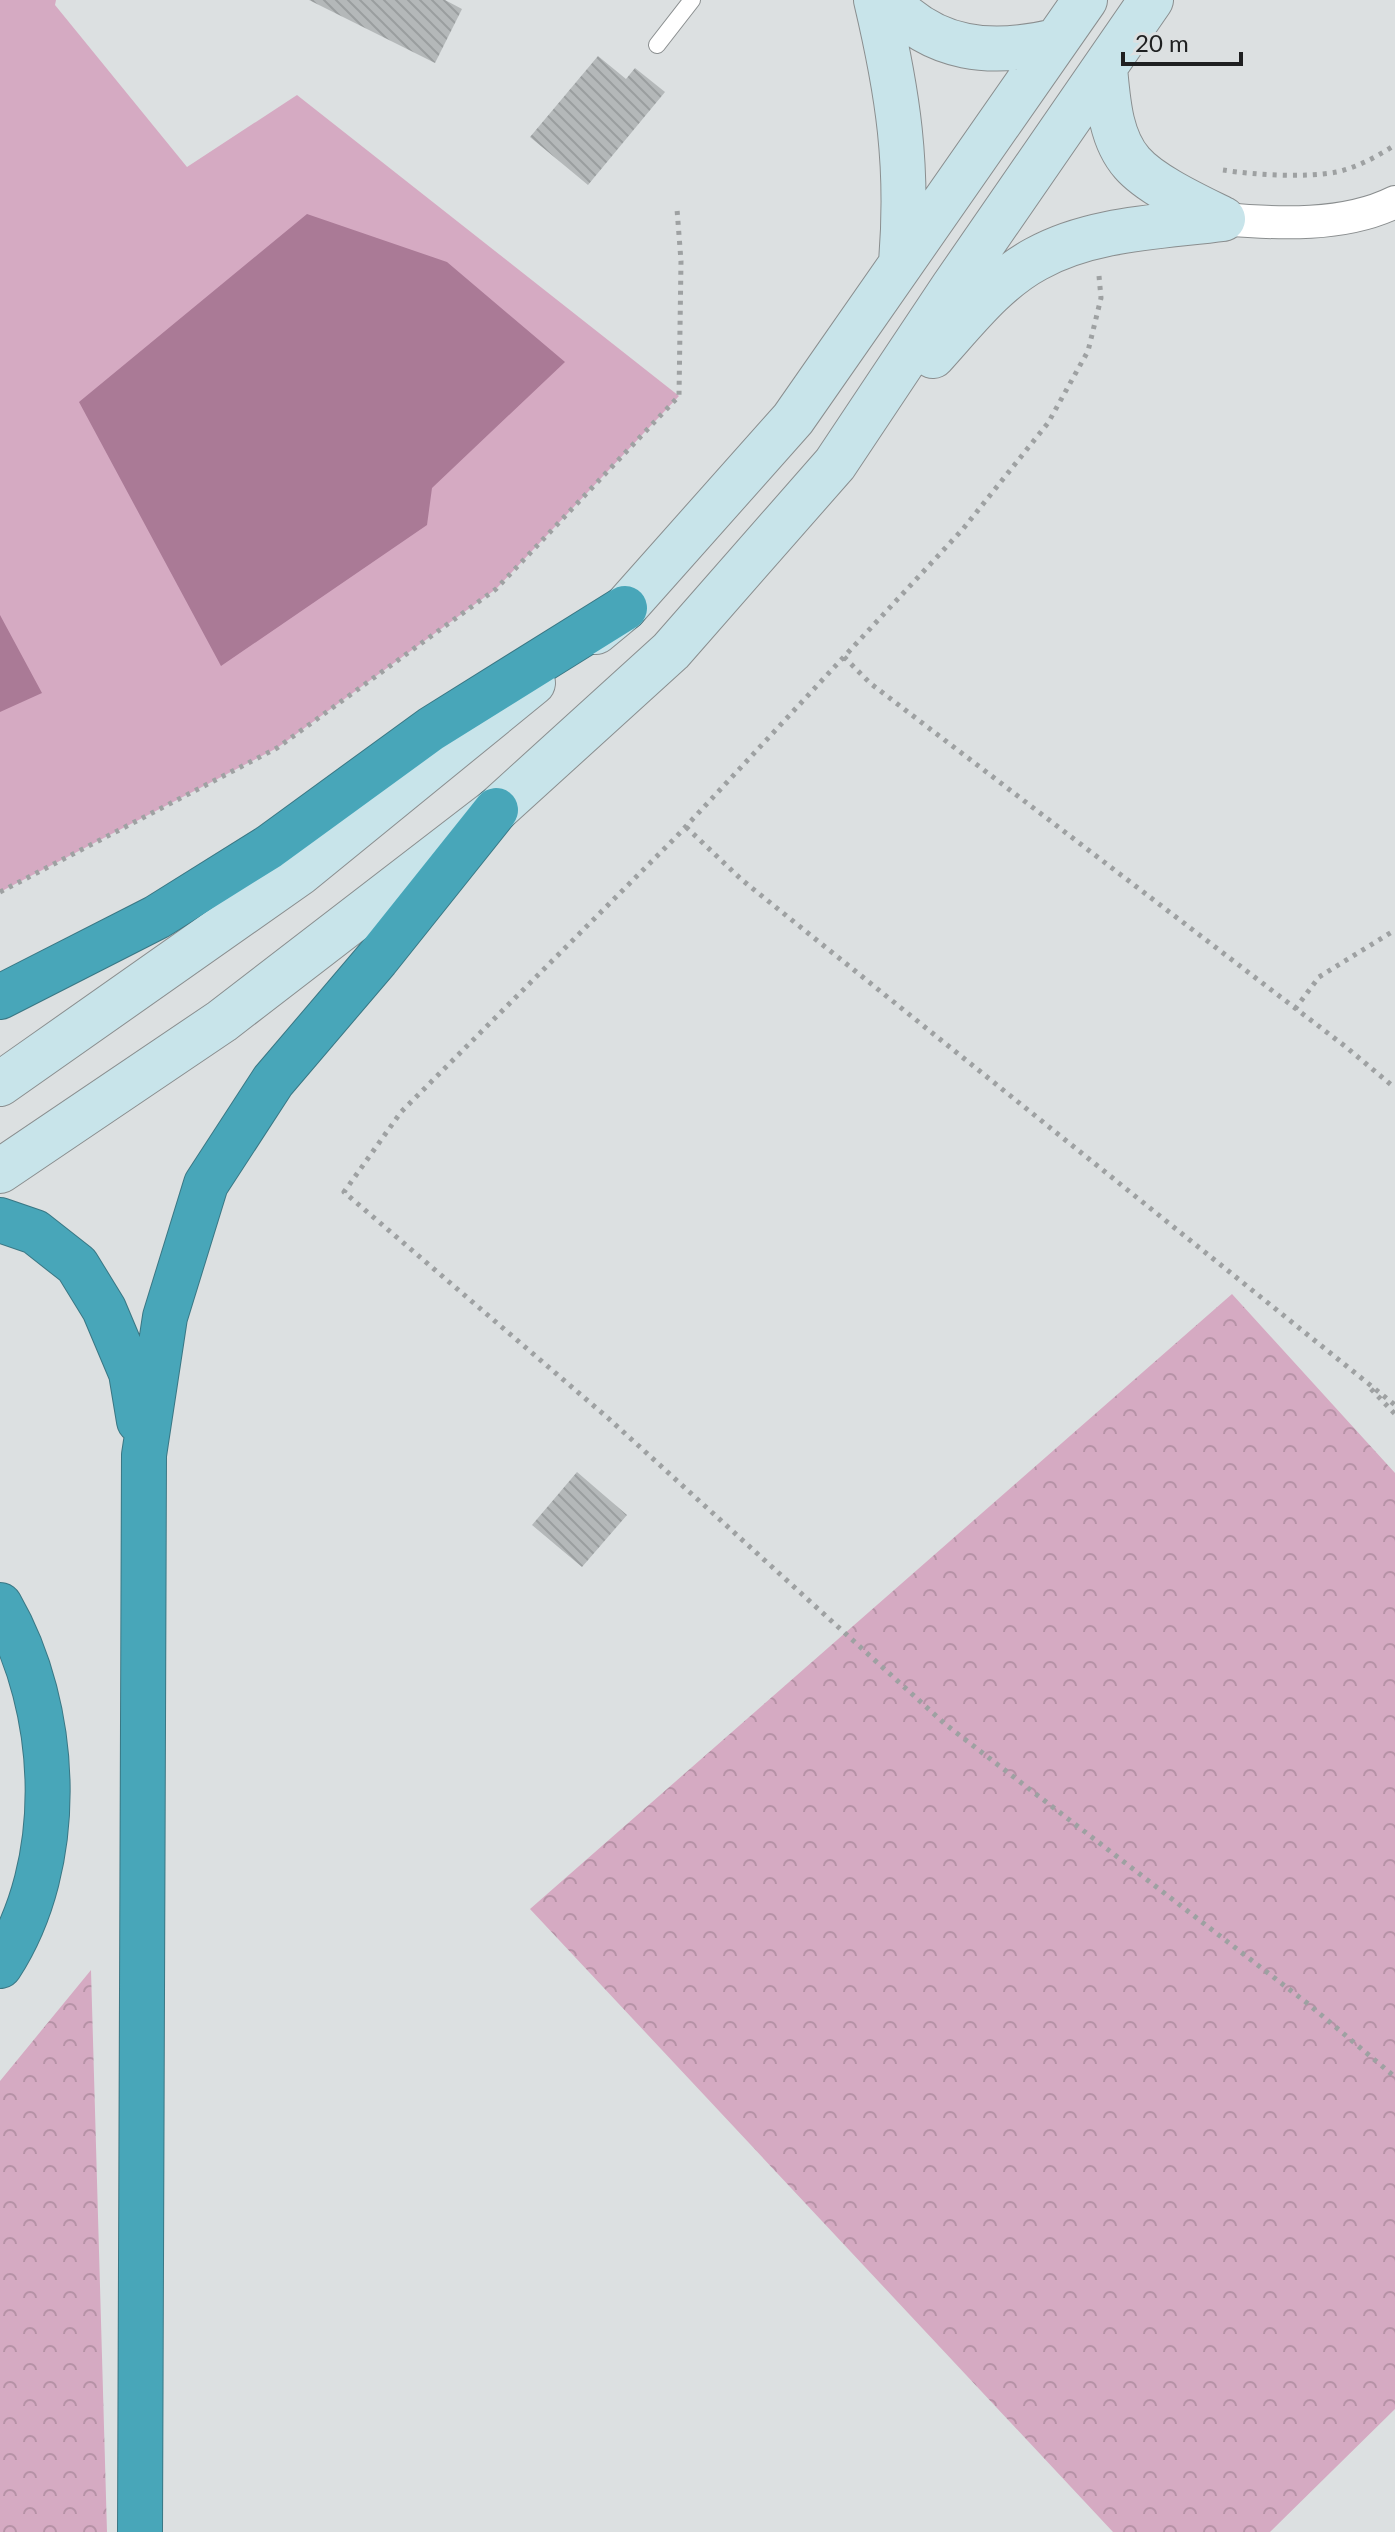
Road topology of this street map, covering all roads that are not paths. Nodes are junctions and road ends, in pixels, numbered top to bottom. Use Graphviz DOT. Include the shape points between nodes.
graph roads {
  1 [pos="692,0"];
  2 [pos="876,0"];
  3 [pos="888,0"];
  4 [pos="1085,0"];
  5 [pos="1144,10"];
  6 [pos="1056,41"];
  7 [pos="657,45"];
  8 [pos="1105,68"];
  9 [pos="1395,202"];
  10 [pos="1223,219"];
  11 [pos="901,262"];
  12 [pos="835,464"];
  13 [pos="625,608"];
  14 [pos="496,810"];
  15 [pos="0,997"];
  16 [pos="0,1084"];
  17 [pos="0,1171"];
  18 [pos="0,1220"];
  19 [pos="144,1455"];
  20 [pos="0,1605"];
  21 [pos="0,1966"];
  22 [pos="140,2532"];
  1 -- 7 [label="lane"];
  2 -- 11 [label="main road" via="904,157"];
  3 -- 6 [label="main road" via="927,32 954,44 992,50"];
  4 -- 6 [label="main road"];
  5 -- 8 [label="main road"];
  6 -- 11 [label="main road"];
  8 -- 10 [label="main road" via="1115,132 1132,163 1172,193"];
  8 -- 12 [label="main road"];
  9 -- 10 [label="street" via="1344,217"];
  10 -- 12 [label="main road" via="1097,235 1036,259 989,294"];
  11 -- 13 [label="main road" via="793,419"];
  12 -- 14 [label="main road" via="671,651"];
  13 -- 15 [label="highway" via="431,729 269,847 157,917"];
  13 -- 16 [label="main road" via="300,873"];
  14 -- 17 [label="main road" via="222,1021"];
  14 -- 19 [label="highway" via="273,1081 206,1184 165,1317"];
  18 -- 19 [label="highway" via="35,1232 77,1265 104,1309 131,1373"];
  19 -- 22 [label="highway"];
  20 -- 21 [label="highway" via="13,1627 42,1715 49,1809 34,1888"];
}
